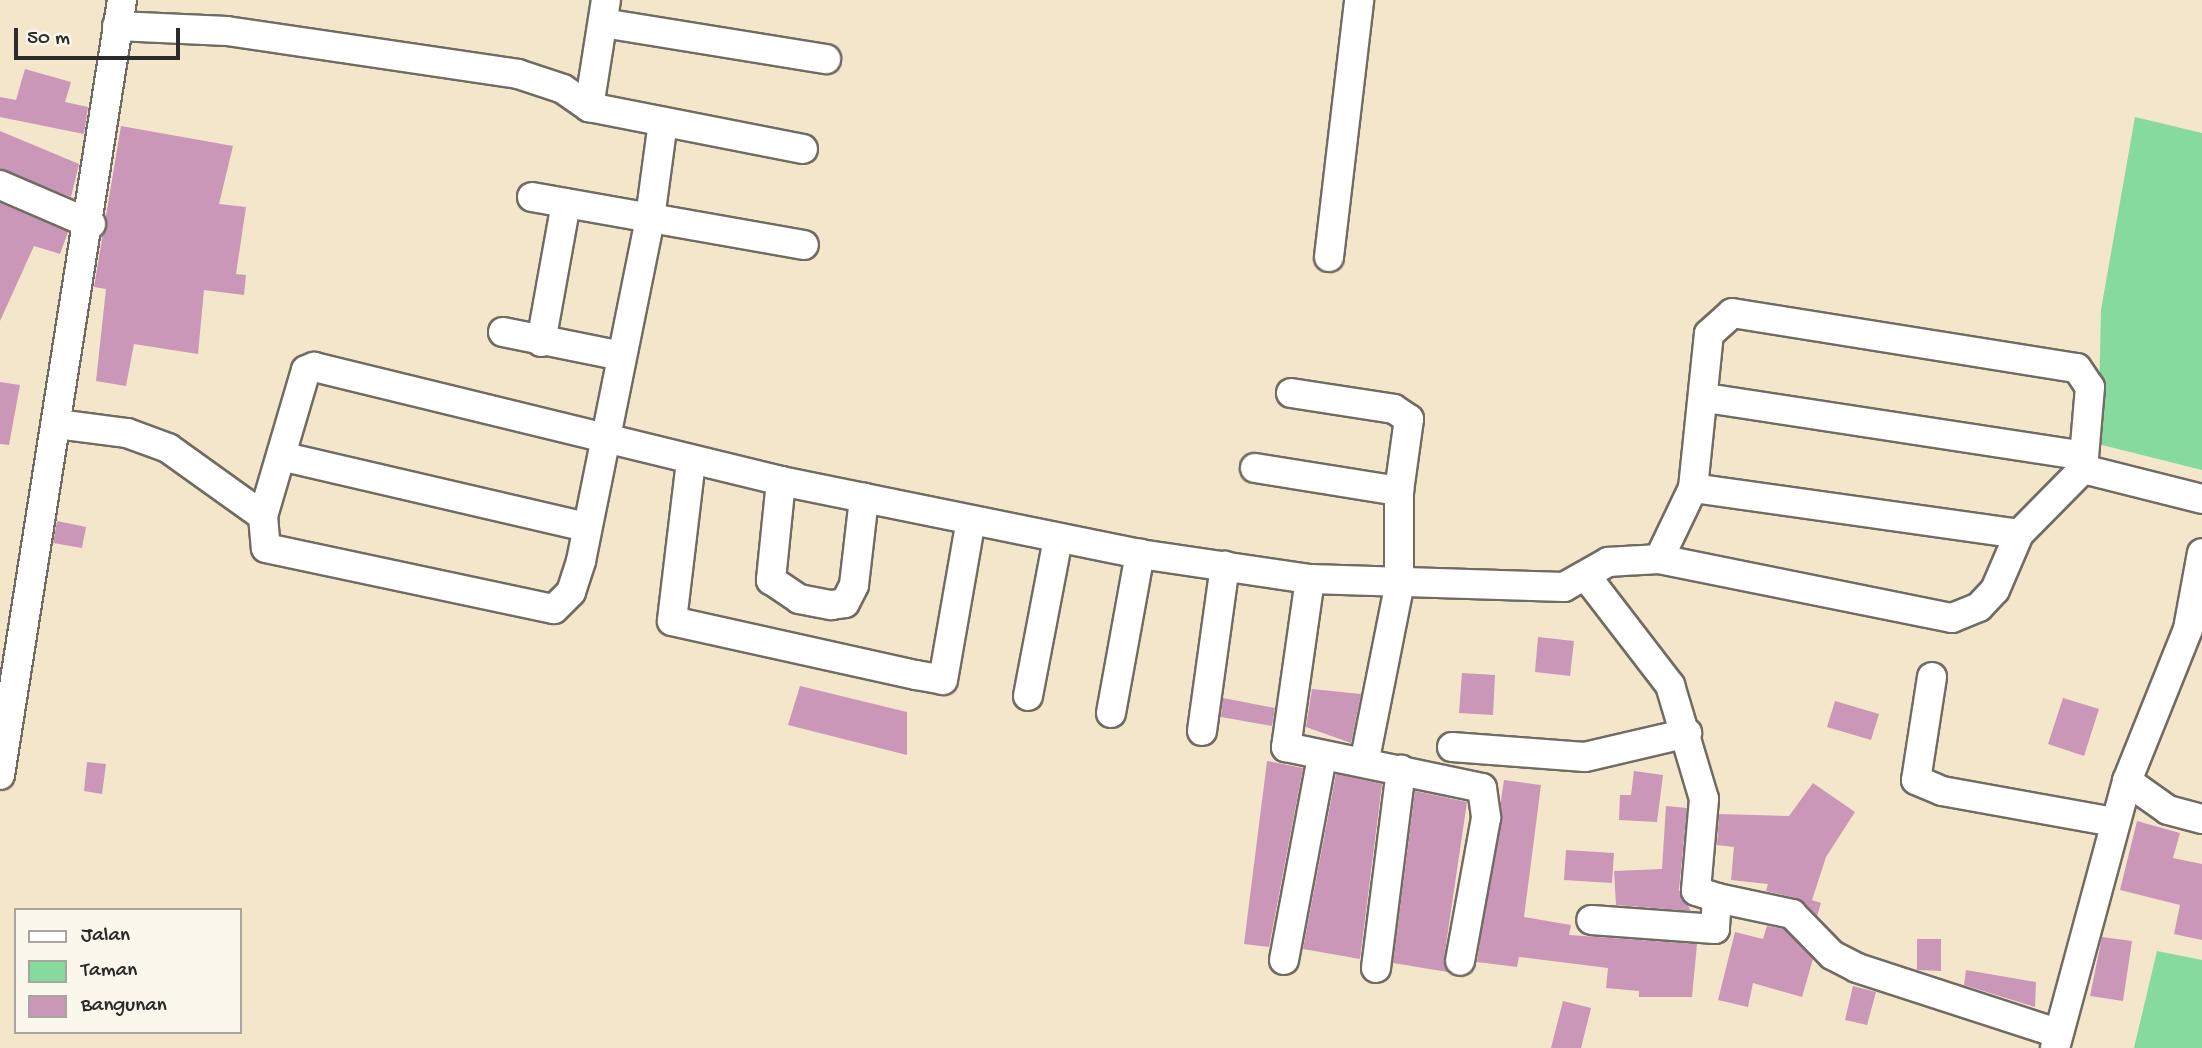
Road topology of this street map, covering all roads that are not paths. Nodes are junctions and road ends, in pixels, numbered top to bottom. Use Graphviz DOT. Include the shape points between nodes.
graph roads {
  1 [pos="1359,0"];
  2 [pos="605,11"];
  3 [pos="119,13"];
  4 [pos="826,59"];
  5 [pos="589,107"];
  6 [pos="663,122"];
  7 [pos="803,149"];
  8 [pos="0,185"];
  9 [pos="532,197"];
  10 [pos="566,203"];
  11 [pos="650,218"];
  12 [pos="91,224"];
  13 [pos="804,246"];
  14 [pos="1329,257"];
  15 [pos="503,332"];
  16 [pos="541,341"];
  17 [pos="622,356"];
  18 [pos="1292,393"];
  19 [pos="1706,398"];
  20 [pos="57,424"];
  21 [pos="605,439"];
  22 [pos="285,457"];
  23 [pos="691,461"];
  24 [pos="2084,463"];
  25 [pos="1255,468"];
  26 [pos="781,481"];
  27 [pos="1693,488"];
  28 [pos="1399,491"];
  29 [pos="864,498"];
  30 [pos="2202,499"];
  31 [pos="263,516"];
  32 [pos="971,520"];
  33 [pos="587,527"];
  34 [pos="2019,534"];
  35 [pos="1058,538"];
  36 [pos="2202,553"];
  37 [pos="1140,554"];
  38 [pos="1659,559"];
  39 [pos="1225,566"];
  40 [pos="1586,576"];
  41 [pos="1310,579"];
  42 [pos="1399,587"];
  43 [pos="10,637"];
  44 [pos="1932,677"];
  45 [pos="1028,696"];
  46 [pos="1111,713"];
  47 [pos="1202,731"];
  48 [pos="1687,733"];
  49 [pos="1452,747"];
  50 [pos="1322,757"];
  51 [pos="1,758"];
  52 [pos="1364,762"];
  53 [pos="1401,770"];
  54 [pos="2127,781"];
  55 [pos="2202,819"];
  56 [pos="2115,822"];
  57 [pos="1717,898"];
  58 [pos="1591,919"];
  59 [pos="1284,960"];
  60 [pos="1460,961"];
  61 [pos="1376,968"];
  62 [pos="2056,1040"];
  1 -- 14 [label="street"];
  2 -- 4 [label="street"];
  2 -- 5 [label="street"];
  3 -- 5 [label="street" via="518,74 563,89"];
  3 -- 12 [label="street"];
  5 -- 6 [label="street"];
  6 -- 7 [label="street"];
  6 -- 11 [label="street"];
  8 -- 12 [label="street"];
  9 -- 10 [label="street"];
  10 -- 11 [label="street"];
  10 -- 16 [label="street"];
  11 -- 13 [label="street"];
  11 -- 17 [label="street"];
  12 -- 20 [label="street"];
  15 -- 16 [label="street"];
  16 -- 17 [label="street"];
  17 -- 21 [label="street"];
  18 -- 28 [label="street" via="1406,415"];
  19 -- 24 [label="street"];
  19 -- 24 [label="street" via="1709,334 1724,315 1746,314 2077,369 2090,387"];
  19 -- 27 [label="street"];
  20 -- 31 [label="street" via="127,433 168,447"];
  20 -- 43 [label="street"];
  21 -- 22 [label="street" via="309,367"];
  21 -- 23 [label="street"];
  21 -- 33 [label="street"];
  22 -- 31 [label="street"];
  22 -- 33 [label="street"];
  23 -- 26 [label="street"];
  23 -- 32 [label="street" via="672,621 903,672 943,680"];
  24 -- 30 [label="street"];
  24 -- 34 [label="street"];
  25 -- 28 [label="street"];
  26 -- 29 [label="street"];
  26 -- 29 [label="street" via="771,580 820,603 839,605 850,596"];
  27 -- 34 [label="street"];
  27 -- 38 [label="street"];
  28 -- 42 [label="street"];
  29 -- 32 [label="street"];
  31 -- 33 [label="street" via="266,548 544,610 554,609 571,592"];
  32 -- 35 [label="street"];
  34 -- 38 [label="street" via="1995,590 1979,607 1952,618"];
  35 -- 37 [label="street"];
  35 -- 45 [label="street"];
  36 -- 54 [label="street" via="2188,629"];
  37 -- 39 [label="street"];
  37 -- 46 [label="street"];
  38 -- 40 [label="street" via="1608,562"];
  39 -- 41 [label="street"];
  39 -- 47 [label="street"];
  40 -- 42 [label="street" via="1564,587"];
  40 -- 48 [label="street" via="1670,685"];
  41 -- 42 [label="street"];
  41 -- 50 [label="street" via="1286,747"];
  42 -- 52 [label="street"];
  43 -- 51 [label="street"];
  44 -- 56 [label="street" via="1916,780 1942,791"];
  48 -- 49 [label="street" via="1585,757"];
  48 -- 57 [label="street" via="1704,799 1696,891"];
  50 -- 52 [label="street"];
  50 -- 59 [label="street"];
  52 -- 53 [label="street"];
  53 -- 60 [label="street" via="1473,782 1486,799"];
  53 -- 61 [label="street"];
  54 -- 55 [label="street" via="2168,810"];
  54 -- 56 [label="street"];
  56 -- 62 [label="street"];
  57 -- 58 [label="street" via="1715,929"];
  57 -- 62 [label="street" via="1792,914 1832,955 1857,968"];
}
